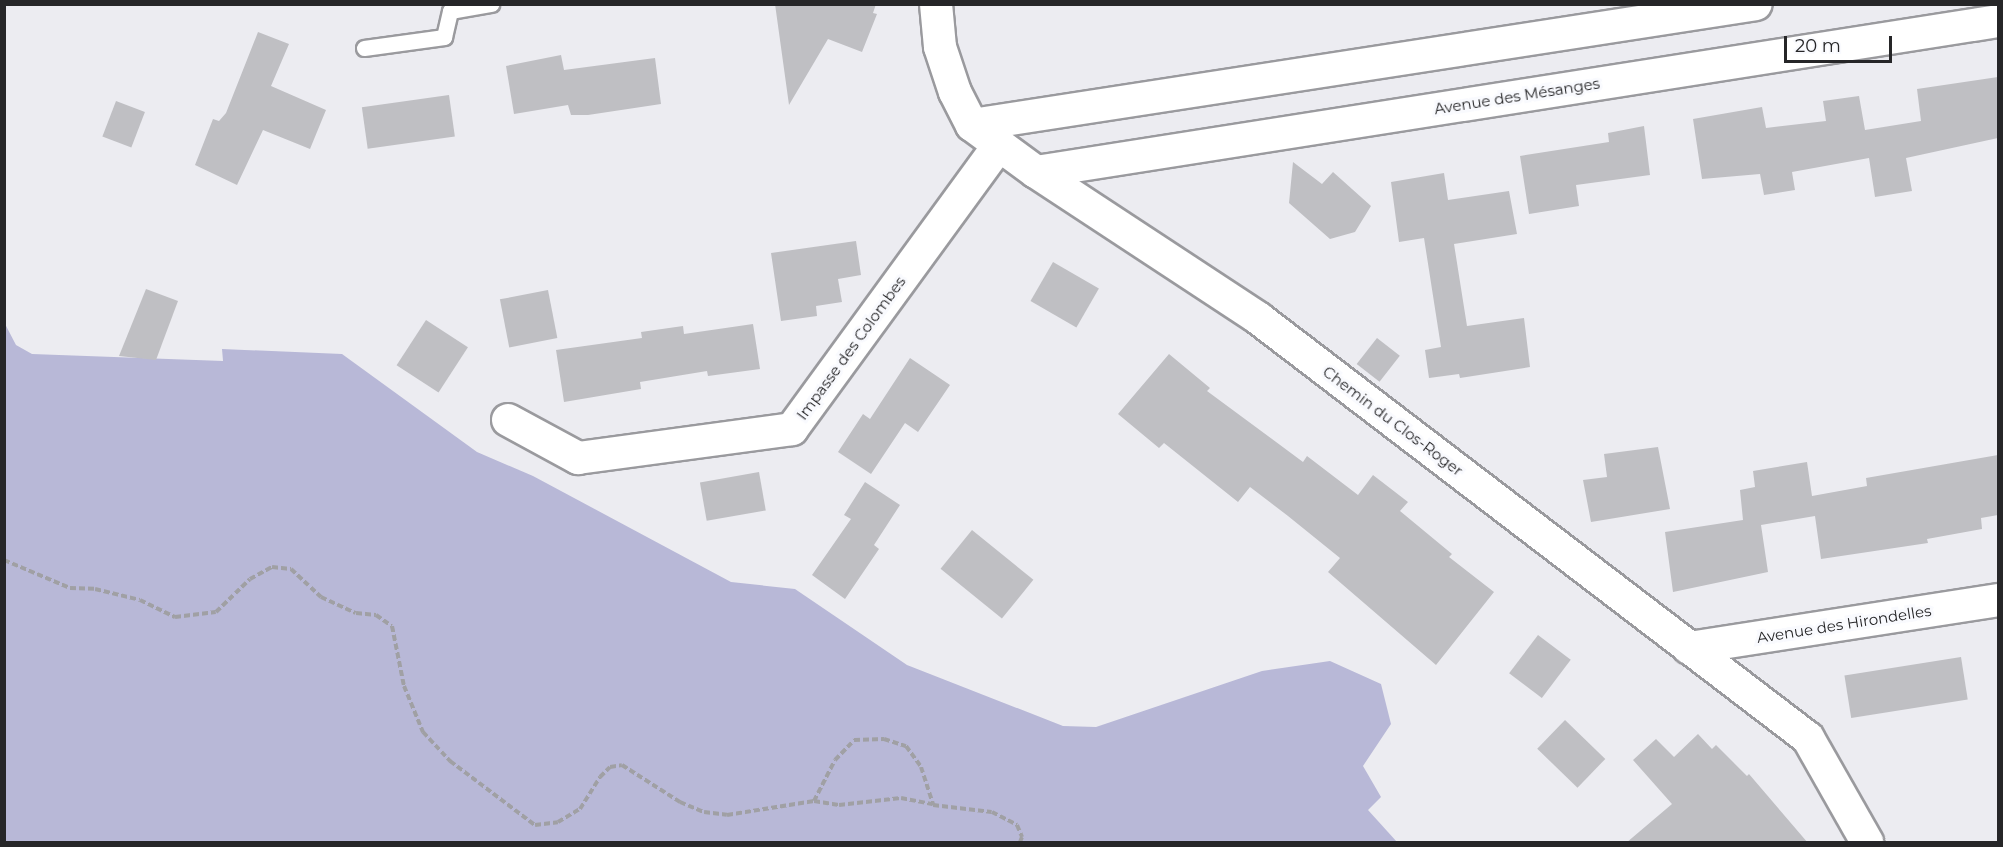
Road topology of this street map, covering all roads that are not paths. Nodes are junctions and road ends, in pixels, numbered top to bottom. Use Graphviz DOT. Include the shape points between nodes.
graph roads {
  1 [pos="491,4"];
  2 [pos="936,4"];
  3 [pos="1756,4"];
  4 [pos="1998,21"];
  5 [pos="364,48"];
  6 [pos="972,125"];
  7 [pos="999,145"];
  8 [pos="1036,172"];
  9 [pos="508,420"];
  10 [pos="1998,600"];
  11 [pos="1689,648"];
  12 [pos="1867,843"];
  1 -- 5 [label="lane" via="450,11 444,37"];
  2 -- 6 [label="street, Chemin du Clos-Roger" via="940,47 955,92"];
  3 -- 6 [label="street"];
  4 -- 8 [label="street, Avenue des Mésanges"];
  6 -- 7 [label="street, Chemin du Clos-Roger"];
  7 -- 8 [label="street, Chemin du Clos-Roger"];
  7 -- 9 [label="street, Impasse des Colombes" via="792,429 578,458"];
  8 -- 11 [label="street, Chemin du Clos-Roger" via="1258,318"];
  10 -- 11 [label="street, Avenue des Hirondelles"];
  11 -- 12 [label="street, Chemin du Clos-Roger" via="1808,738"];
}
